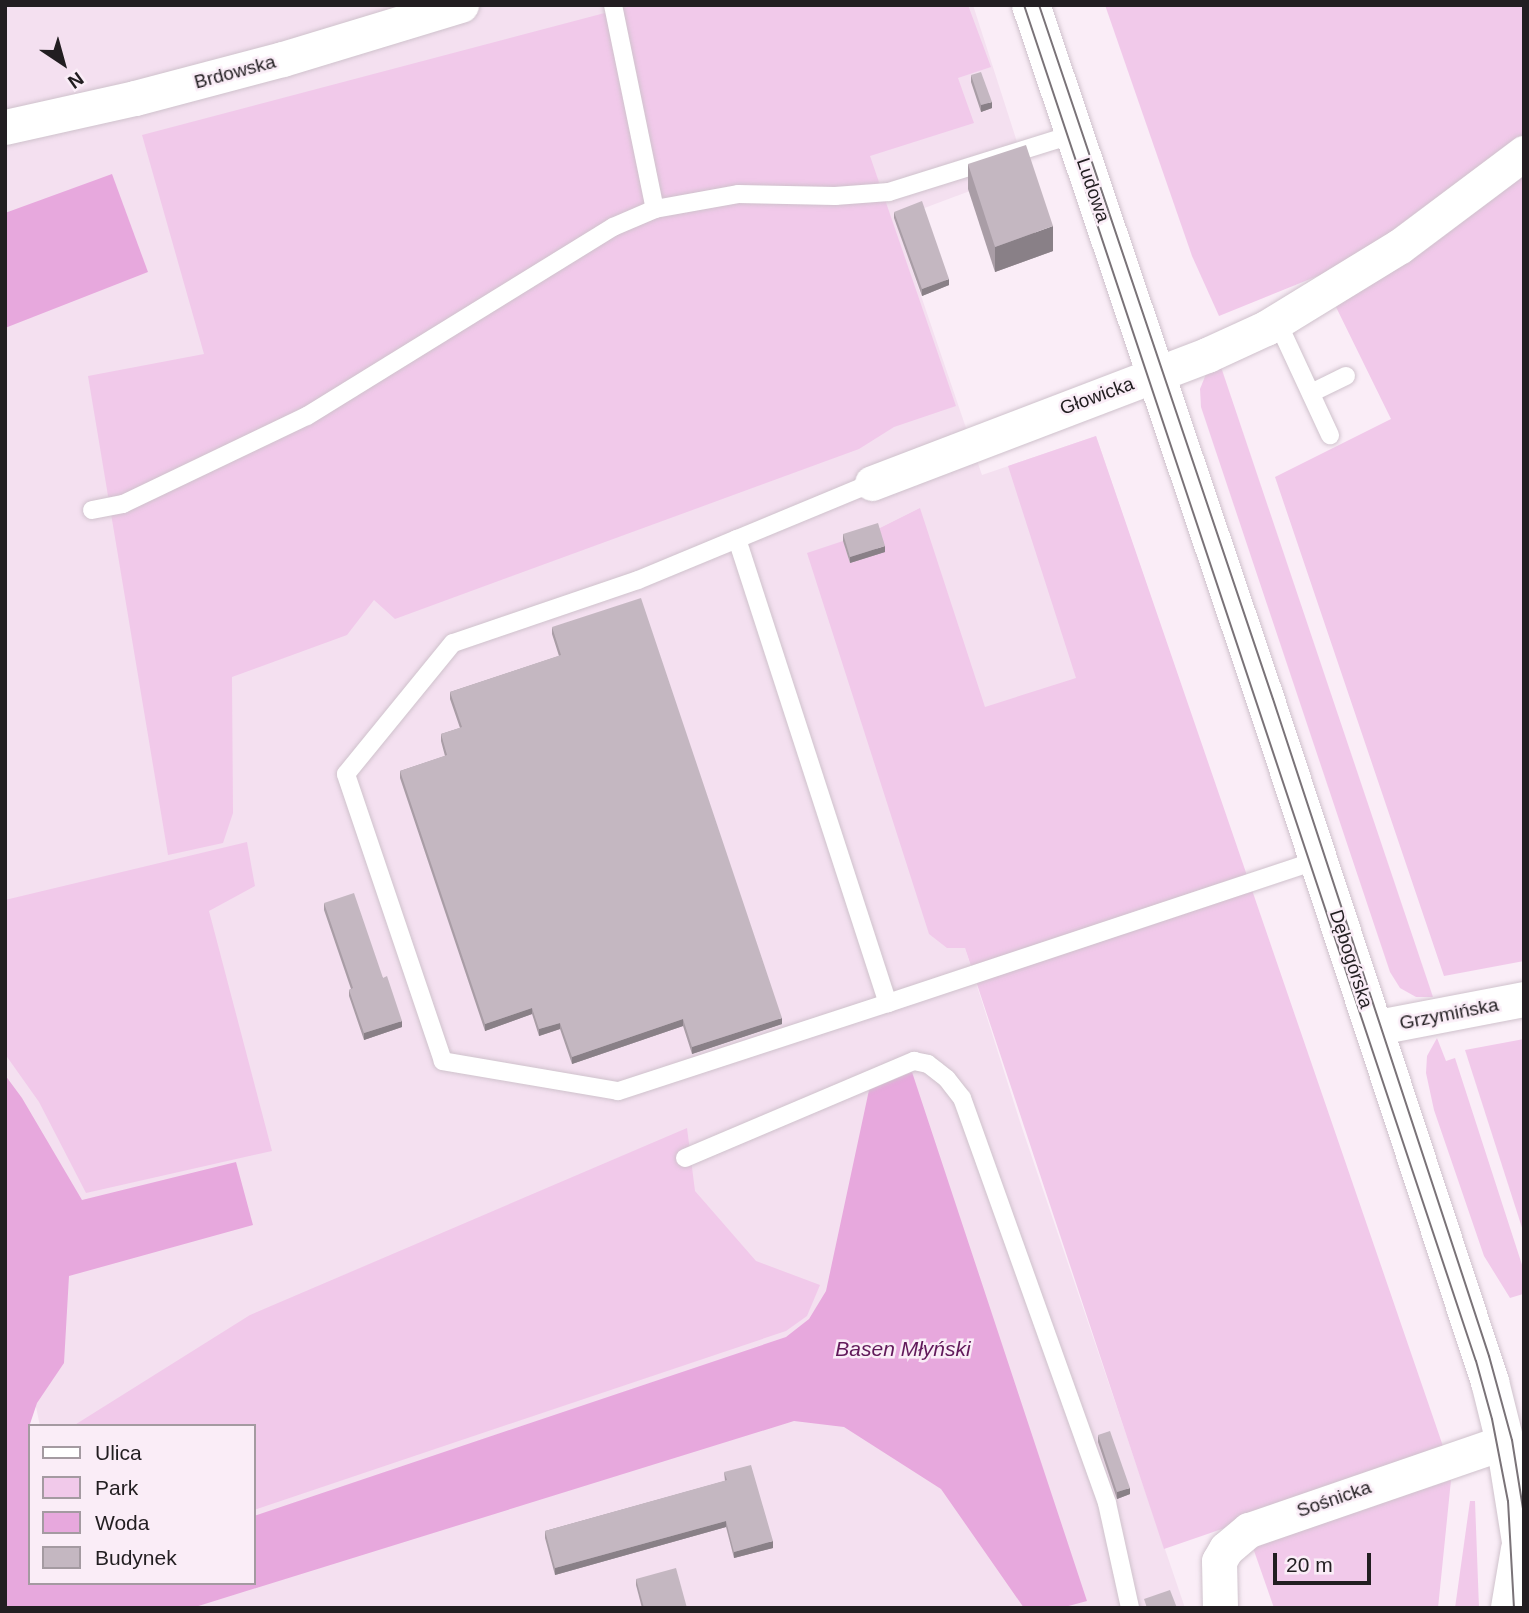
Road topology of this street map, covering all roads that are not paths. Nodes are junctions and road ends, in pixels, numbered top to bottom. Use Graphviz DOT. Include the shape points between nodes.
graph roads {
  1 [pos="461,5"];
  2 [pos="613,5"];
  3 [pos="1031,5"];
  4 [pos="5,127"];
  5 [pos="1074,134"];
  6 [pos="1524,153"];
  7 [pos="655,209"];
  8 [pos="1277,321"];
  9 [pos="1156,374"];
  10 [pos="1346,376"];
  11 [pos="1311,393"];
  12 [pos="1330,435"];
  13 [pos="872,483"];
  14 [pos="92,510"];
  15 [pos="737,539"];
  16 [pos="1318,860"];
  17 [pos="1524,999"];
  18 [pos="888,1003"];
  19 [pos="1373,1028"];
  20 [pos="685,1158"];
  21 [pos="1505,1441"];
  22 [pos="1524,1498"];
  23 [pos="1516,1586"];
  24 [pos="1130,1608"];
  25 [pos="1220,1608"];
  1 -- 4 [label="street, Brdowska" via="270,63"];
  2 -- 7 [label="lane"];
  3 -- 5 [label="street, Ludowa"];
  5 -- 7 [label="lane" via="889,192 738,194"];
  5 -- 9 [label="street, Ludowa"];
  6 -- 8 [label="street, Głowicka" via="1400,246"];
  7 -- 14 [label="lane" via="613,227 307,416 123,504"];
  8 -- 9 [label="street, Głowicka"];
  8 -- 11 [label="lane"];
  9 -- 13 [label="street, Głowicka"];
  9 -- 16 [label="street, Dębogórska"];
  10 -- 11 [label="lane"];
  11 -- 12 [label="lane"];
  13 -- 15 [label="lane, Głowicka"];
  15 -- 18 [label="lane"];
  15 -- 18 [label="lane, Głowicka" via="638,580 453,643 346,774 443,1061 618,1091"];
  16 -- 18 [label="lane"];
  16 -- 19 [label="street, Dębogórska"];
  17 -- 19 [label="street, Grzymińska"];
  19 -- 21 [label="street, Dębogórska"];
  20 -- 24 [label="lane" via="914,1061 928,1064 947,1079 962,1098 1107,1503"];
  21 -- 22 [label="street"];
  21 -- 23 [label="street, Dębogórska"];
  21 -- 25 [label="street, Sośnicka" via="1249,1530 1219,1561"];
}
